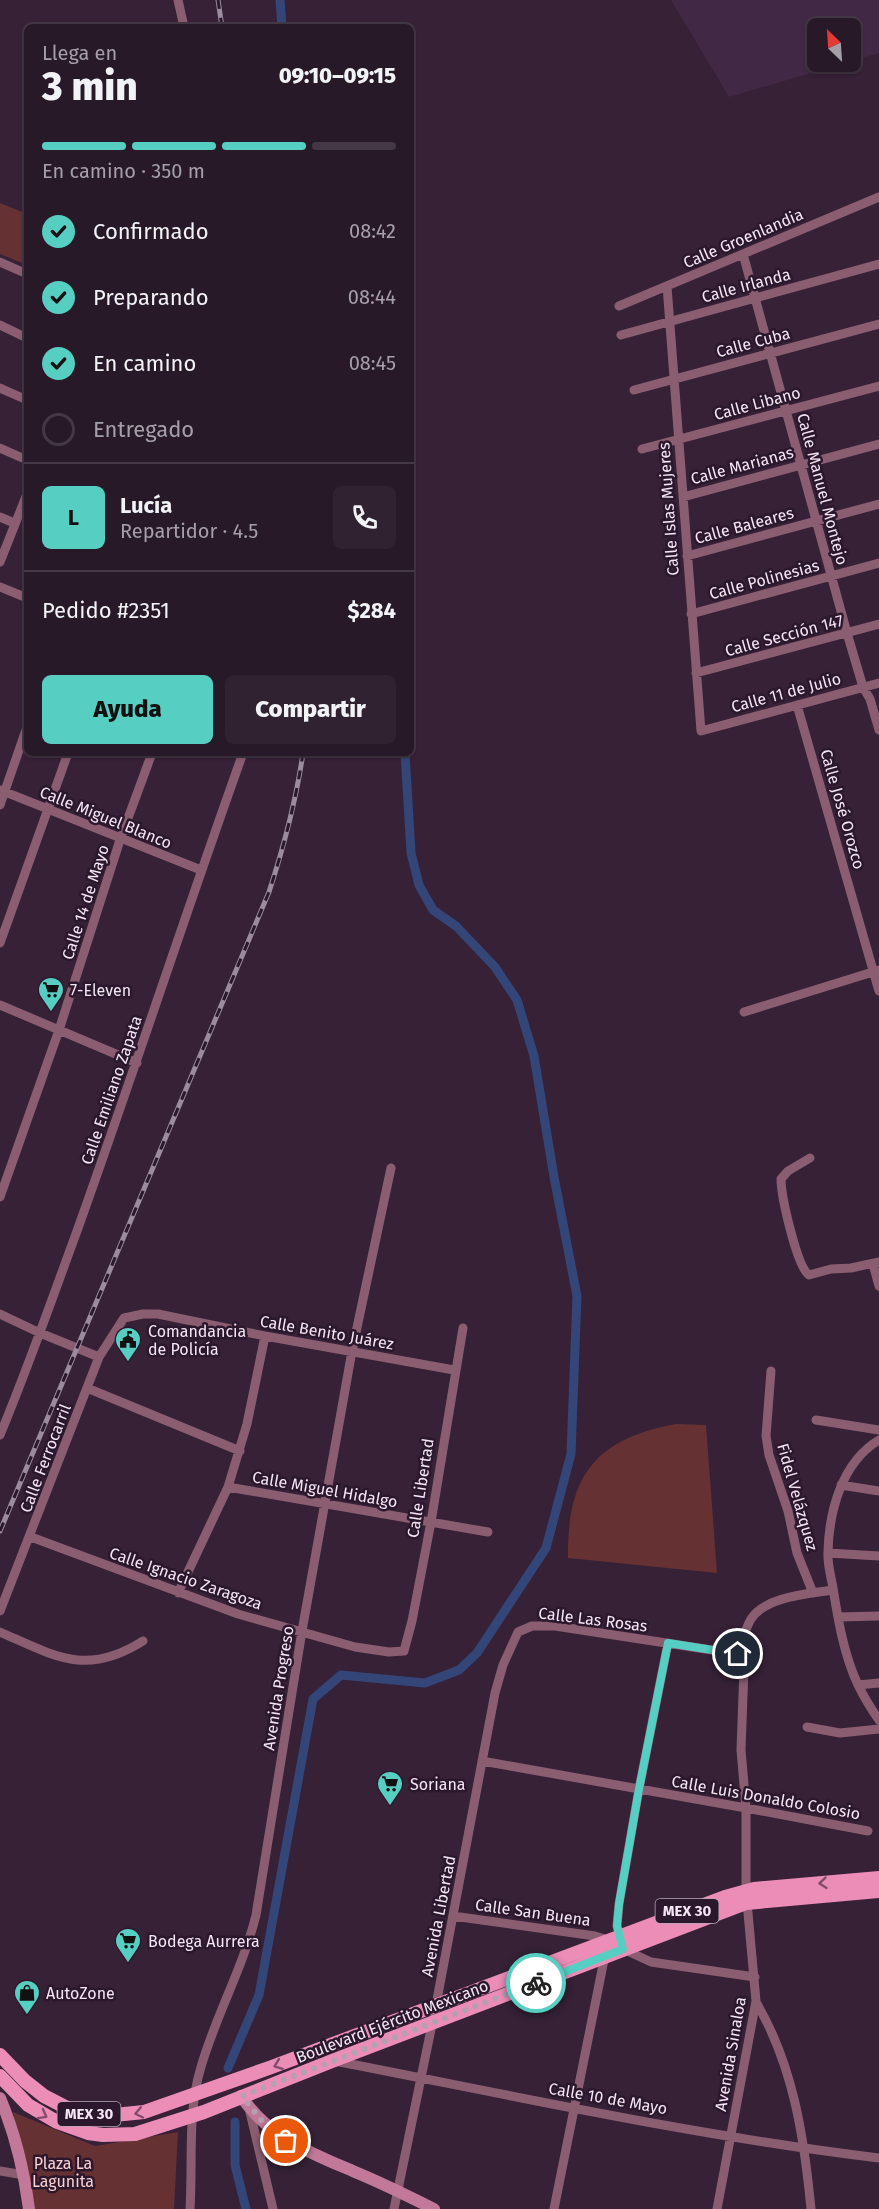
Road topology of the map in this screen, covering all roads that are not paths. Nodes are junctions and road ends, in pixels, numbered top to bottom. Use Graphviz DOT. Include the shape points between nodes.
graph roads {
  1 [pos="178,0"];
  2 [pos="183,24"];
  3 [pos="879,197"];
  4 [pos="743,254"];
  5 [pos="0,262"];
  6 [pos="879,264"];
  7 [pos="24,273"];
  8 [pos="667,286"];
  9 [pos="755,298"];
  10 [pos="619,306"];
  11 [pos="670,322"];
  12 [pos="879,324"];
  13 [pos="0,325"];
  14 [pos="621,335"];
  15 [pos="24,337"];
  16 [pos="771,353"];
  17 [pos="674,379"];
  18 [pos="879,386"];
  19 [pos="0,388"];
  20 [pos="634,390"];
  21 [pos="24,399"];
  22 [pos="786,411"];
  23 [pos="678,440"];
  24 [pos="879,444"];
  25 [pos="0,448"];
  26 [pos="642,449"];
  27 [pos="24,459"];
  28 [pos="801,465"];
  29 [pos="683,497"];
  30 [pos="24,501"];
  31 [pos="879,504"];
  32 [pos="0,517"];
  33 [pos="816,521"];
  34 [pos="14,523"];
  35 [pos="687,556"];
  36 [pos="0,562"];
  37 [pos="879,563"];
  38 [pos="832,576"];
  39 [pos="0,586"];
  40 [pos="24,597"];
  41 [pos="691,614"];
  42 [pos="879,624"];
  43 [pos="848,633"];
  44 [pos="696,673"];
  45 [pos="879,683"];
  46 [pos="863,687"];
  47 [pos="797,705"];
  48 [pos="879,730"];
  49 [pos="701,731"];
  50 [pos="24,735"];
  51 [pos="67,756"];
  52 [pos="151,756"];
  53 [pos="242,756"];
  54 [pos="2,791"];
  55 [pos="0,805"];
  56 [pos="47,810"];
  57 [pos="120,840"];
  58 [pos="201,870"];
  59 [pos="0,943"];
  60 [pos="877,971"];
  61 [pos="879,991"];
  62 [pos="0,1005"];
  63 [pos="744,1012"];
  64 [pos="59,1030"];
  65 [pos="137,1063"];
  66 [pos="810,1158"];
  67 [pos="391,1168"];
  68 [pos="0,1197"];
  69 [pos="876,1263"];
  70 [pos="879,1286"];
  71 [pos="0,1314"];
  72 [pos="124,1318"];
  73 [pos="463,1328"];
  74 [pos="40,1333"];
  75 [pos="265,1336"];
  76 [pos="352,1351"];
  77 [pos="99,1356"];
  78 [pos="454,1370"];
  79 [pos="771,1371"];
  80 [pos="87,1388"];
  81 [pos="816,1420"];
  82 [pos="879,1430"];
  83 [pos="0,1435"];
  84 [pos="879,1440"];
  85 [pos="240,1452"];
  86 [pos="841,1485"];
  87 [pos="228,1487"];
  88 [pos="879,1491"];
  89 [pos="326,1506"];
  90 [pos="431,1522"];
  91 [pos="488,1533"];
  92 [pos="31,1537"];
  93 [pos="828,1553"];
  94 [pos="879,1556"];
  95 [pos="833,1590"];
  96 [pos="178,1593"];
  97 [pos="813,1593"];
  98 [pos="0,1611"];
  99 [pos="879,1616"];
  100 [pos="838,1617"];
  101 [pos="302,1631"];
  102 [pos="0,1632"];
  103 [pos="518,1632"];
  104 [pos="143,1641"];
  105 [pos="668,1643"];
  106 [pos="404,1652"];
  107 [pos="738,1654"];
  108 [pos="879,1683"];
  109 [pos="858,1685"];
  110 [pos="879,1720"];
  111 [pos="807,1727"];
  112 [pos="879,1729"];
  113 [pos="482,1761"];
  114 [pos="639,1789"];
  115 [pos="746,1808"];
  116 [pos="868,1831"];
  117 [pos="879,1878"];
  118 [pos="879,1892"];
  119 [pos="746,1897"];
  120 [pos="453,1916"];
  121 [pos="617,1942"];
  122 [pos="605,1956"];
  123 [pos="755,1977"];
  124 [pos="756,2001"];
  125 [pos="436,2005"];
  126 [pos="433,2022"];
  127 [pos="0,2055"];
  128 [pos="332,2061"];
  129 [pos="0,2076"];
  130 [pos="422,2078"];
  131 [pos="198,2094"];
  132 [pos="0,2098"];
  133 [pos="242,2101"];
  134 [pos="575,2108"];
  135 [pos="199,2114"];
  136 [pos="730,2135"];
  137 [pos="803,2149"];
  138 [pos="879,2158"];
  139 [pos="0,2171"];
  140 [pos="24,2175"];
  141 [pos="398,2190"];
  142 [pos="29,2209"];
  143 [pos="190,2209"];
  144 [pos="273,2209"];
  145 [pos="394,2209"];
  146 [pos="434,2209"];
  147 [pos="554,2209"];
  148 [pos="717,2209"];
  149 [pos="810,2209"];
  1 -- 2 [label="street"];
  3 -- 4 [label="street, Calle Groenlandia"];
  4 -- 8 [label="street, Calle Groenlandia"];
  4 -- 9 [label="street, Calle Manuel Montejo"];
  5 -- 7 [label="street"];
  6 -- 9 [label="street, Calle Irlanda"];
  8 -- 10 [label="street, Calle Groenlandia"];
  8 -- 11 [label="street, Calle Islas Mujeres"];
  9 -- 11 [label="street, Calle Irlanda"];
  9 -- 16 [label="street, Calle Manuel Montejo"];
  11 -- 14 [label="street, Calle Irlanda"];
  11 -- 17 [label="street, Calle Islas Mujeres"];
  12 -- 16 [label="street, Calle Cuba"];
  13 -- 15 [label="street"];
  16 -- 17 [label="street, Calle Cuba"];
  16 -- 22 [label="street, Calle Manuel Montejo"];
  17 -- 20 [label="street, Calle Cuba"];
  17 -- 23 [label="street, Calle Islas Mujeres"];
  18 -- 22 [label="street, Calle Libano"];
  19 -- 21 [label="street"];
  22 -- 23 [label="street, Calle Libano"];
  22 -- 28 [label="street, Calle Manuel Montejo"];
  23 -- 26 [label="street, Calle Libano"];
  23 -- 29 [label="street, Calle Islas Mujeres"];
  24 -- 28 [label="street, Calle Marianas"];
  25 -- 27 [label="street"];
  28 -- 29 [label="street, Calle Marianas"];
  28 -- 33 [label="street, Calle Manuel Montejo"];
  29 -- 35 [label="street, Calle Islas Mujeres"];
  30 -- 34 [label="street"];
  31 -- 33 [label="street, Calle Baleares"];
  32 -- 34 [label="street"];
  33 -- 35 [label="street, Calle Baleares"];
  33 -- 38 [label="street, Calle Manuel Montejo"];
  34 -- 36 [label="street"];
  35 -- 41 [label="street, Calle Islas Mujeres"];
  37 -- 38 [label="street, Calle Polinesias"];
  38 -- 41 [label="street, Calle Polinesias"];
  38 -- 43 [label="street, Calle Manuel Montejo"];
  39 -- 40 [label="street"];
  41 -- 44 [label="street, Calle Islas Mujeres"];
  42 -- 43 [label="street, Calle Sección 147"];
  43 -- 44 [label="street, Calle Sección 147"];
  43 -- 46 [label="street, Calle Manuel Montejo"];
  44 -- 49 [label="street, Calle Islas Mujeres"];
  45 -- 46 [label="street, Calle 11 de Julio"];
  46 -- 47 [label="street, Calle 11 de Julio"];
  46 -- 48 [label="street, Calle Manuel Montejo"];
  47 -- 49 [label="street, Calle 11 de Julio"];
  47 -- 60 [label="street, Calle José Orozco"];
  50 -- 54 [label="street"];
  51 -- 56 [label="street"];
  52 -- 57 [label="street, Calle 14 de Mayo"];
  53 -- 58 [label="street, Calle Emiliano Zapata"];
  54 -- 55 [label="street"];
  54 -- 56 [label="street, Calle Miguel Blanco"];
  56 -- 57 [label="street, Calle Miguel Blanco"];
  56 -- 59 [label="street"];
  57 -- 58 [label="street, Calle Miguel Blanco"];
  57 -- 64 [label="street, Calle 14 de Mayo"];
  58 -- 65 [label="street, Calle Emiliano Zapata"];
  60 -- 61 [label="street, Calle José Orozco"];
  60 -- 63 [label="street"];
  62 -- 64 [label="street"];
  64 -- 65 [label="street"];
  64 -- 68 [label="street, Calle 14 de Mayo"];
  65 -- 74 [label="street, Calle Emiliano Zapata"];
  66 -- 69 [label="street" via="788,1170 781,1179 802,1270 809,1275"];
  67 -- 76 [label="street, Avenida Progreso"];
  69 -- 70 [label="street"];
  71 -- 74 [label="street"];
  72 -- 75 [label="street, Calle Benito Juárez" via="158,1314"];
  72 -- 77 [label="street, Calle Ferrocarril"];
  73 -- 78 [label="street, Calle Libertad"];
  74 -- 77 [label="street"];
  74 -- 83 [label="street, Calle Emiliano Zapata"];
  75 -- 76 [label="street, Calle Benito Juárez"];
  75 -- 85 [label="street"];
  76 -- 78 [label="street, Calle Benito Juárez"];
  76 -- 89 [label="street, Avenida Progreso"];
  77 -- 80 [label="street, Calle Ferrocarril"];
  78 -- 90 [label="street, Calle Libertad"];
  79 -- 97 [label="street, Fidel Velázquez" via="766,1436 797,1553"];
  80 -- 85 [label="street"];
  80 -- 92 [label="street, Calle Ferrocarril"];
  81 -- 82 [label="street"];
  84 -- 86 [label="street" via="858,1457"];
  85 -- 87 [label="street"];
  86 -- 88 [label="street"];
  86 -- 93 [label="street"];
  87 -- 89 [label="street, Calle Miguel Hidalgo"];
  87 -- 96 [label="street"];
  89 -- 90 [label="street, Calle Miguel Hidalgo"];
  89 -- 101 [label="street, Avenida Progreso"];
  90 -- 91 [label="street, Calle Miguel Hidalgo"];
  90 -- 106 [label="street, Calle Libertad"];
  92 -- 96 [label="street, Calle Ignacio Zaragoza"];
  92 -- 98 [label="street, Calle Ferrocarril"];
  93 -- 94 [label="street"];
  93 -- 95 [label="street"];
  95 -- 97 [label="street"];
  95 -- 100 [label="street"];
  96 -- 101 [label="street, Calle Ignacio Zaragoza"];
  97 -- 107 [label="street" via="762,1608 752,1618"];
  99 -- 100 [label="street"];
  100 -- 109 [label="street"];
  101 -- 106 [label="street, Calle Ignacio Zaragoza" via="355,1647"];
  101 -- 131 [label="street, Avenida Progreso" via="256,1916 248,1948 201,2068"];
  102 -- 104 [label="street" via="76,1661 112,1657"];
  103 -- 105 [label="street, Calle Las Rosas" via="532,1626 555,1626"];
  103 -- 113 [label="street, Avenida Libertad" via="495,1693"];
  105 -- 107 [label="street, Calle Las Rosas"];
  105 -- 114 [label="street"];
  107 -- 115 [label="street, Avenida Sinaloa" via="743,1657 744,1668 741,1741"];
  108 -- 109 [label="street"];
  109 -- 110 [label="street"];
  111 -- 112 [label="street" via="840,1733"];
  113 -- 114 [label="street, Calle Luis Donaldo Colosio"];
  113 -- 120 [label="street, Avenida Libertad"];
  114 -- 115 [label="street, Calle Luis Donaldo Colosio"];
  114 -- 121 [label="street" via="619,1904"];
  115 -- 116 [label="street, Calle Luis Donaldo Colosio"];
  115 -- 119 [label="street, Avenida Sinaloa"];
  117 -- 119 [label="main road, Boulevard Ejército Mexicano / MEX 30, one-way"];
  118 -- 119 [label="main road, Boulevard Ejército Mexicano / MEX 30"];
  119 -- 121 [label="main road, Boulevard Ejército Mexicano / MEX 30" via="705,1904"];
  119 -- 123 [label="street, Avenida Sinaloa"];
  120 -- 121 [label="street, Calle San Buena"];
  120 -- 125 [label="street, Avenida Libertad"];
  121 -- 122 [label="main road, Boulevard Ejército Mexicano / MEX 30"];
  121 -- 123 [label="street, Calle San Buena" via="651,1962"];
  121 -- 125 [label="main road, Boulevard Ejército Mexicano / MEX 30"];
  122 -- 126 [label="main road, Boulevard Ejército Mexicano / MEX 30"];
  122 -- 134 [label="street"];
  123 -- 124 [label="street, Avenida Sinaloa"];
  124 -- 136 [label="street, Avenida Sinaloa"];
  124 -- 137 [label="street" via="776,2037 785,2065"];
  125 -- 126 [label="street, Avenida Libertad"];
  125 -- 131 [label="main road, Boulevard Ejército Mexicano / MEX 30, one-way"];
  126 -- 128 [label="main road, Boulevard Ejército Mexicano / MEX 30"];
  126 -- 130 [label="street, Avenida Libertad"];
  131 -- 127 [label="main road, Boulevard Ejército Mexicano / MEX 30, one-way" via="134,2114 81,2113 44,2096"];
  128 -- 130 [label="street, Calle 10 de Mayo"];
  128 -- 133 [label="main road, Boulevard Ejército Mexicano / MEX 30"];
  129 -- 135 [label="main road, Boulevard Ejército Mexicano / MEX 30, one-way" via="40,2114 88,2133 135,2134"];
  130 -- 134 [label="street, Calle 10 de Mayo"];
  130 -- 141 [label="street, Avenida Libertad"];
  131 -- 135 [label="street, Avenida Progreso"];
  132 -- 140 [label="street"];
  133 -- 135 [label="main road, Boulevard Ejército Mexicano / MEX 30"];
  133 -- 141 [label="street" via="286,2141"];
  133 -- 144 [label="street"];
  134 -- 136 [label="street, Calle 10 de Mayo"];
  134 -- 147 [label="street"];
  135 -- 143 [label="street, Avenida Progreso"];
  136 -- 137 [label="street, Calle 10 de Mayo"];
  136 -- 148 [label="street, Avenida Sinaloa"];
  137 -- 138 [label="street, Calle 10 de Mayo"];
  137 -- 149 [label="street"];
  139 -- 140 [label="street"];
  140 -- 142 [label="street"];
  141 -- 145 [label="street, Avenida Libertad"];
  141 -- 146 [label="street"];
}
